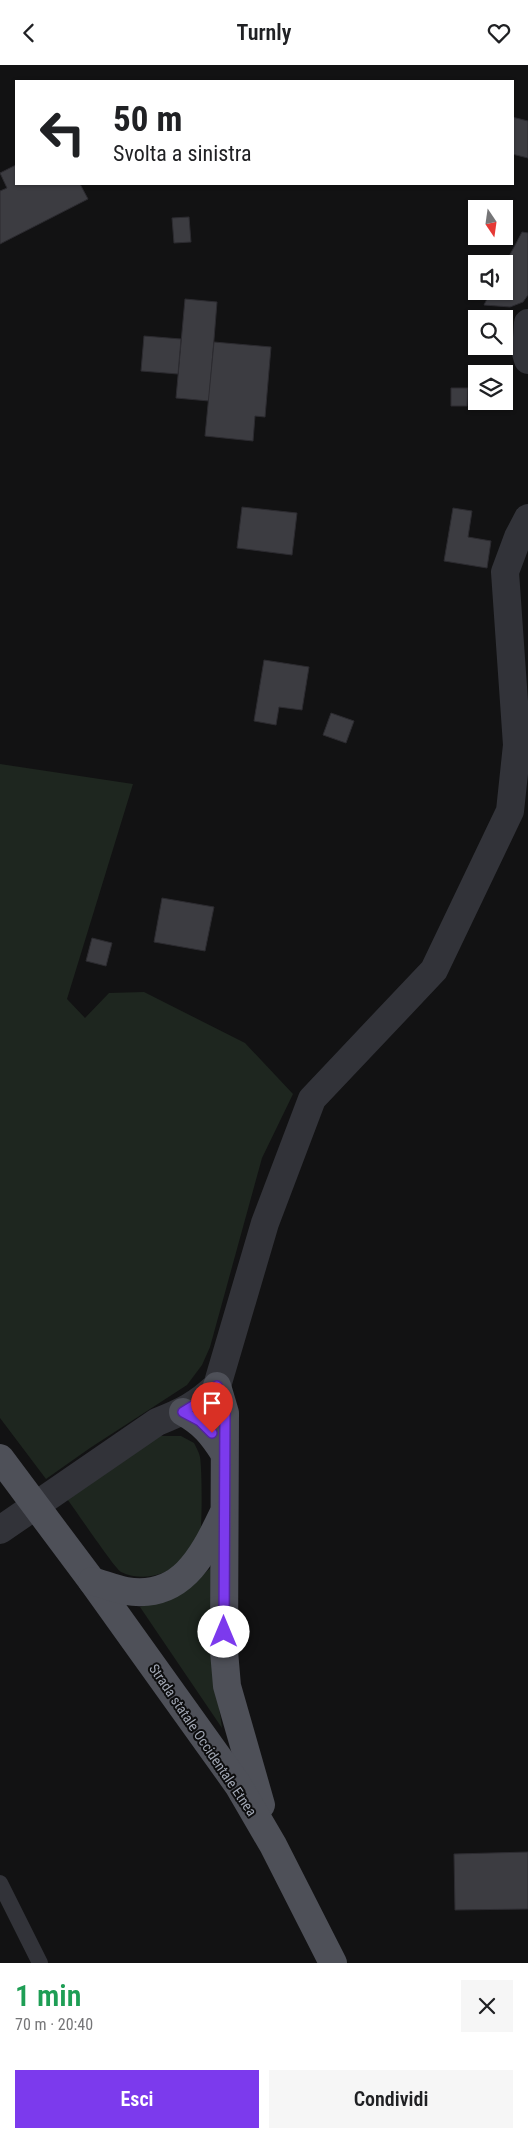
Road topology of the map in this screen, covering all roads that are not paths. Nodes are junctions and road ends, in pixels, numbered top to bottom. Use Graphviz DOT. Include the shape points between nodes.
graph roads {
  1 [pos="528,323"];
  2 [pos="528,360"];
  3 [pos="528,518"];
  4 [pos="217,1386"];
  5 [pos="183,1412"];
  6 [pos="224,1453"];
  7 [pos="0,1458"];
  8 [pos="224,1513"];
  9 [pos="0,1530"];
  10 [pos="92,1581"];
  11 [pos="273,1845"];
  12 [pos="0,1883"];
  13 [pos="40,1963"];
  14 [pos="333,1963"];
  1 -- 2 [label="street"];
  3 -- 4 [label="street" via="505,572 517,745 510,811 434,970 312,1099 265,1223"];
  4 -- 5 [label="street"];
  4 -- 6 [label="main road" via="225,1413"];
  5 -- 6 [label="main road" via="200,1421"];
  5 -- 9 [label="street" via="157,1422"];
  6 -- 8 [label="main road"];
  7 -- 10 [label="main road, Strada statale Occidentale Etnea"];
  8 -- 10 [label="main road" via="189,1572 168,1587 147,1592 126,1591"];
  8 -- 11 [label="main road" via="227,1686"];
  10 -- 11 [label="main road, Strada statale Occidentale Etnea" via="238,1785"];
  11 -- 14 [label="main road, Strada statale Occidentale Etnea"];
  12 -- 13 [label="lane"];
}
